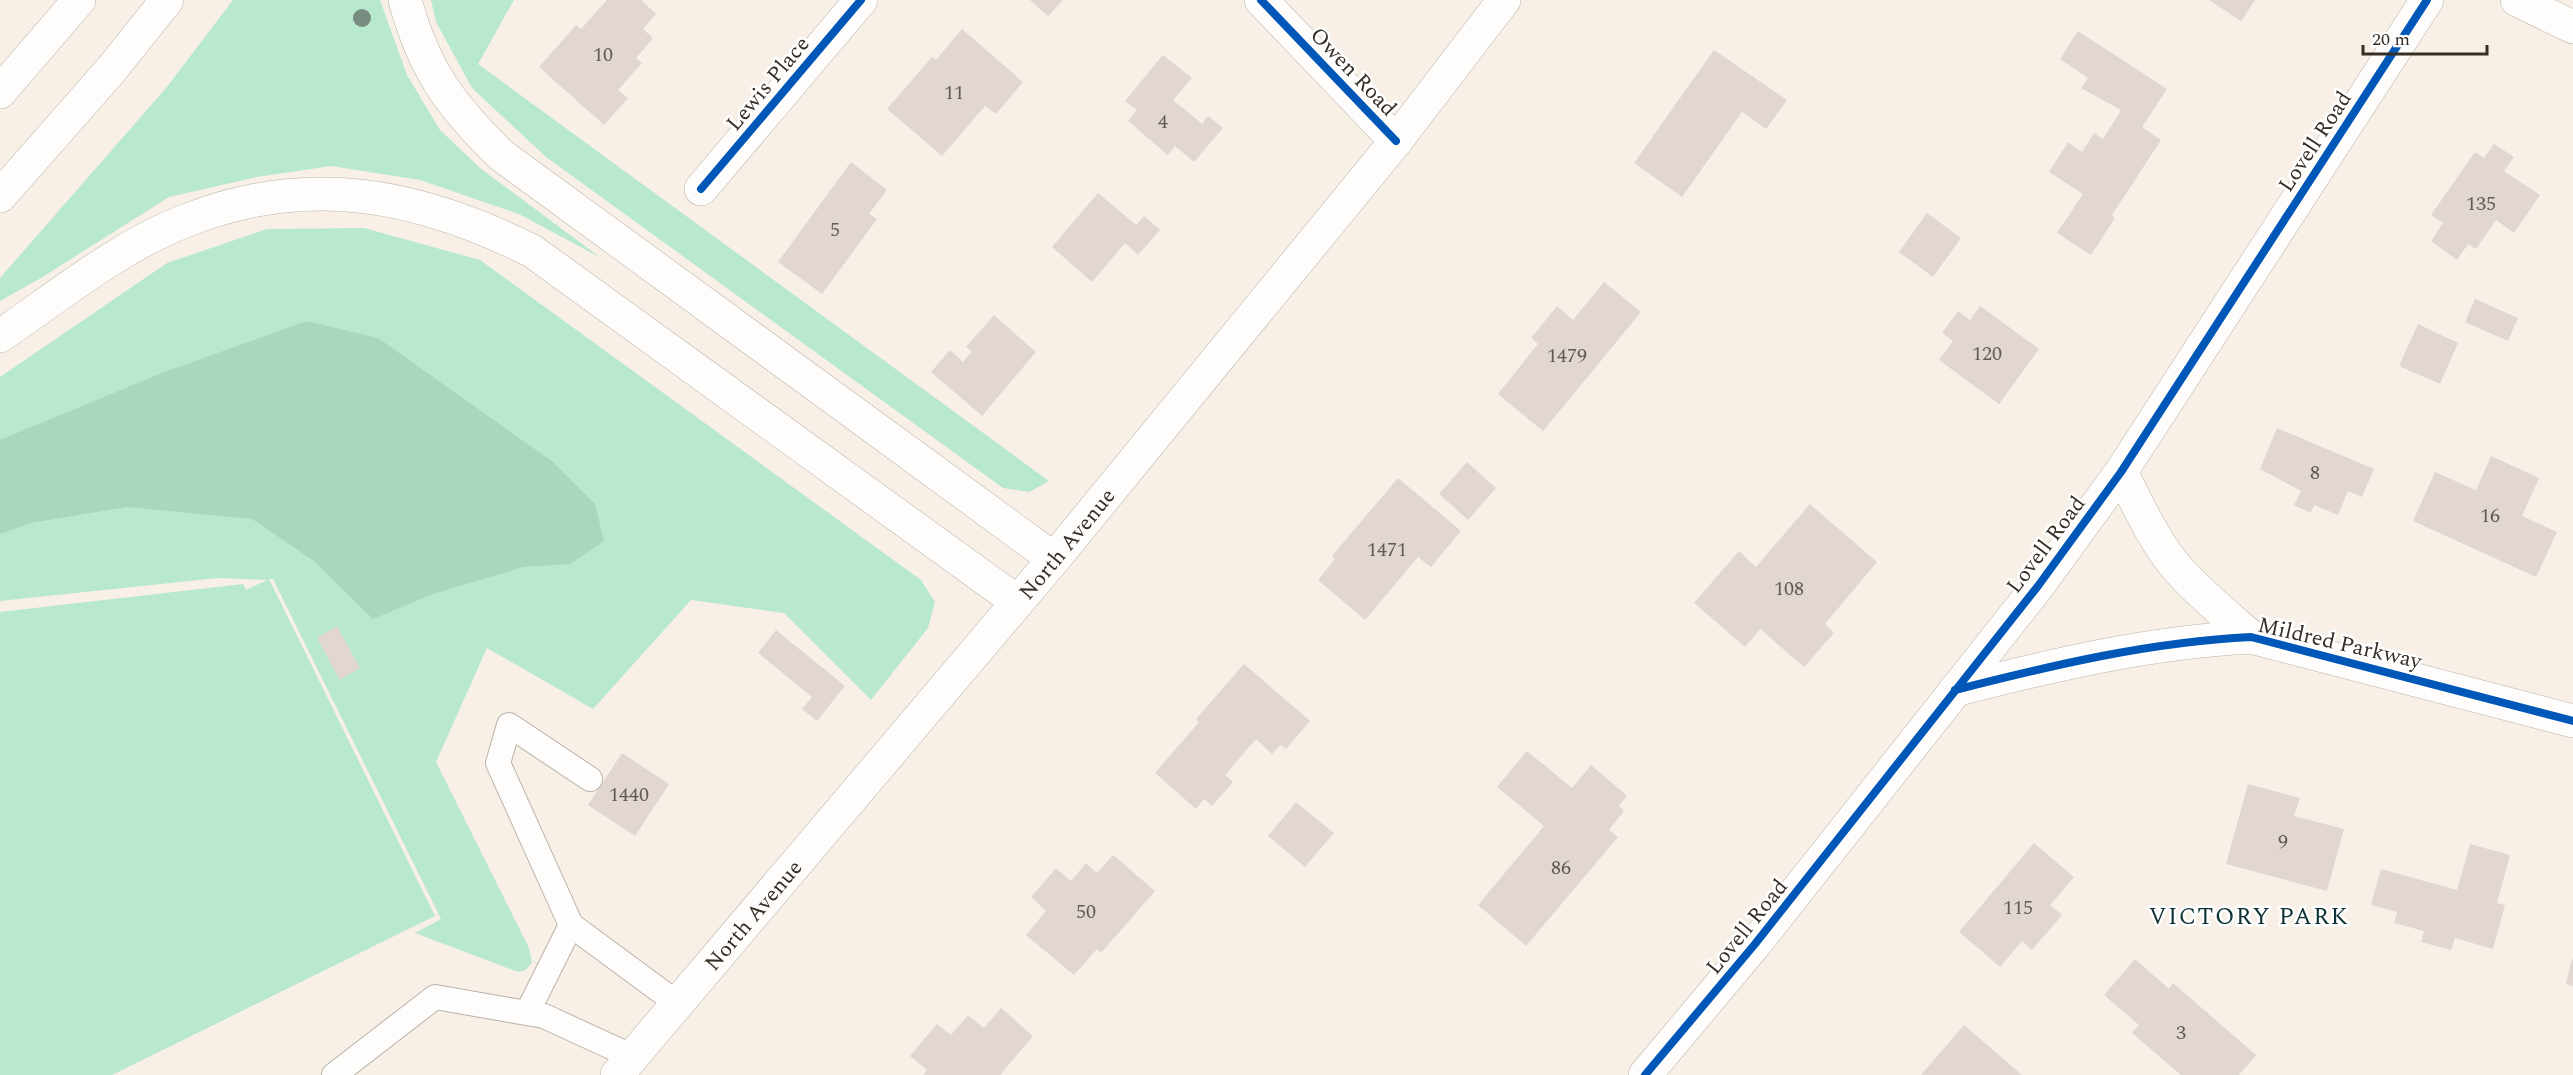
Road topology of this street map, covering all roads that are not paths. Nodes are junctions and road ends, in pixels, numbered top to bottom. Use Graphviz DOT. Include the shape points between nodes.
graph roads {
  1 [pos="79,0"];
  2 [pos="167,0"];
  3 [pos="405,0"];
  4 [pos="861,0"];
  5 [pos="1261,0"];
  6 [pos="1504,0"];
  7 [pos="2427,0"];
  8 [pos="2517,0"];
  9 [pos="2573,27"];
  10 [pos="0,92"];
  11 [pos="1396,141"];
  12 [pos="701,189"];
  13 [pos="0,196"];
  14 [pos="0,336"];
  15 [pos="2121,472"];
  16 [pos="1054,559"];
  17 [pos="1016,601"];
  18 [pos="2251,637"];
  19 [pos="1955,690"];
  20 [pos="2573,721"];
  21 [pos="590,778"];
  22 [pos="571,926"];
  23 [pos="678,1004"];
  24 [pos="527,1013"];
  25 [pos="625,1066"];
  26 [pos="334,1075"];
  27 [pos="1645,1075"];
  1 -- 10 [label="main road"];
  2 -- 13 [label="main road"];
  3 -- 16 [label="main road" via="414,34 449,99 501,155"];
  4 -- 12 [label="main road, Lewis Place"];
  5 -- 11 [label="main road, Owen Road"];
  6 -- 11 [label="main road, North Avenue"];
  7 -- 15 [label="main road, Lovell Road"];
  8 -- 9 [label="main road"];
  11 -- 16 [label="main road, North Avenue"];
  14 -- 17 [label="main road" via="148,239 225,207 311,193 361,195 411,204 491,231 532,251"];
  15 -- 18 [label="main road, Mildred Parkway" via="2176,566"];
  15 -- 19 [label="main road, Lovell Road" via="2038,586"];
  16 -- 17 [label="main road, North Avenue"];
  17 -- 23 [label="main road, North Avenue"];
  18 -- 19 [label="main road, Mildred Parkway" via="2129,650"];
  18 -- 20 [label="main road, Mildred Parkway"];
  19 -- 27 [label="main road, Lovell Road" via="1755,944"];
  21 -- 22 [label="lane" via="509,725 498,763"];
  22 -- 23 [label="lane"];
  22 -- 24 [label="lane"];
  23 -- 25 [label="main road, North Avenue"];
  24 -- 25 [label="lane" via="544,1016"];
  24 -- 26 [label="lane" via="435,998"];
}
